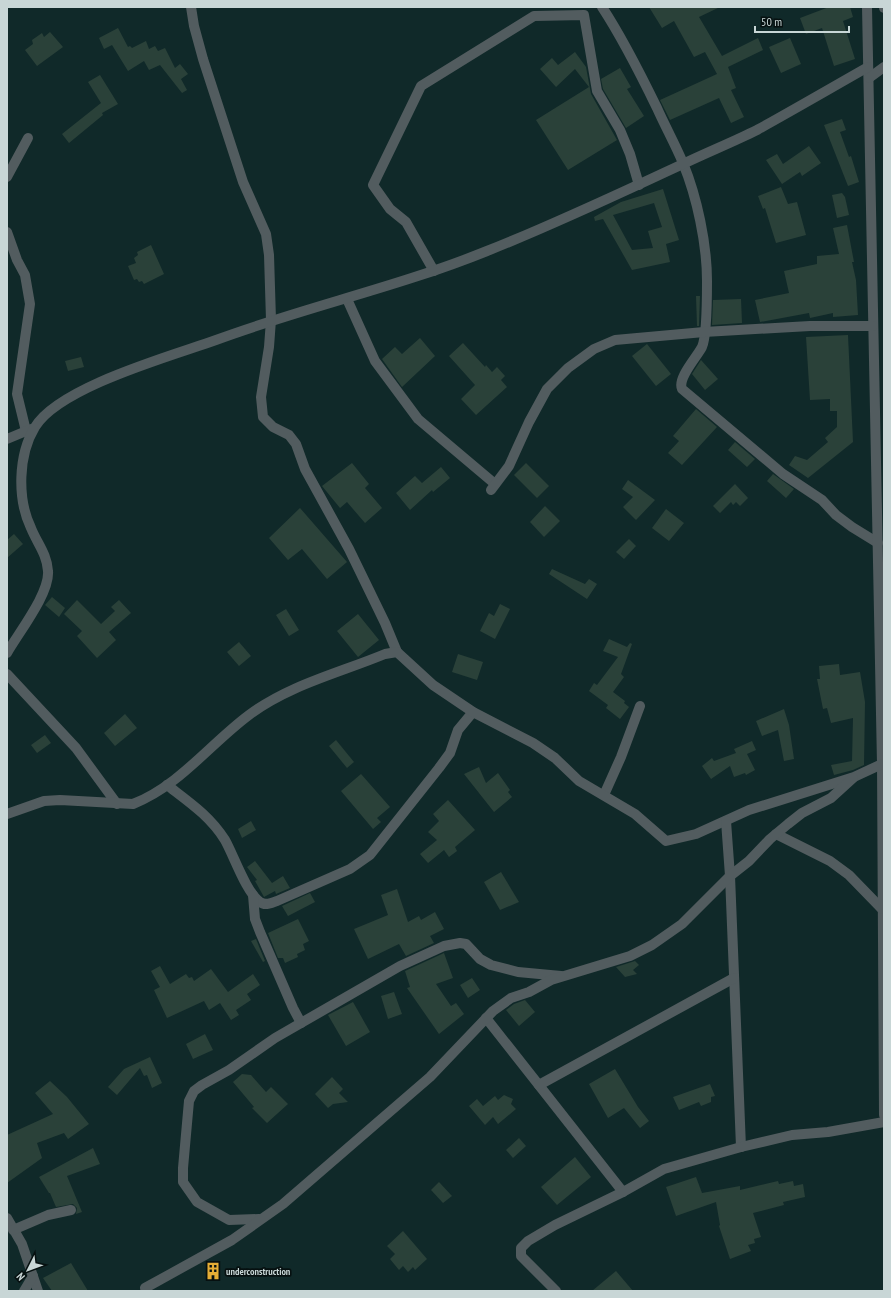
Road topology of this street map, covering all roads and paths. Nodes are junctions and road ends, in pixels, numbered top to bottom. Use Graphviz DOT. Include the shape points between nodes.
graph roads {
  1 [pos="191,7"];
  2 [pos="602,7"];
  3 [pos="867,7"];
  4 [pos="868,67"];
  5 [pos="884,67"];
  6 [pos="869,78"];
  7 [pos="28,138"];
  8 [pos="683,164"];
  9 [pos="7,177"];
  10 [pos="639,185"];
  11 [pos="7,232"];
  12 [pos="434,271"];
  13 [pos="347,299"];
  14 [pos="271,320"];
  15 [pos="873,326"];
  16 [pos="704,332"];
  17 [pos="31,429"];
  18 [pos="7,439"];
  19 [pos="878,544"];
  20 [pos="881,563"];
  21 [pos="397,652"];
  22 [pos="7,653"];
  23 [pos="7,674"];
  24 [pos="640,706"];
  25 [pos="883,706"];
  26 [pos="473,712"];
  27 [pos="882,764"];
  28 [pos="854,777"];
  29 [pos="167,785"];
  30 [pos="604,795"];
  31 [pos="117,804"];
  32 [pos="7,814"];
  33 [pos="726,821"];
  34 [pos="776,834"];
  35 [pos="730,876"];
  36 [pos="253,895"];
  37 [pos="882,909"];
  38 [pos="883,947"];
  39 [pos="565,976"];
  40 [pos="734,978"];
  41 [pos="486,1018"];
  42 [pos="301,1023"];
  43 [pos="539,1085"];
  44 [pos="884,1115"];
  45 [pos="884,1122"];
  46 [pos="741,1147"];
  47 [pos="623,1192"];
  48 [pos="71,1210"];
  49 [pos="7,1218"];
  50 [pos="259,1219"];
  51 [pos="14,1230"];
  52 [pos="33,1276"];
  53 [pos="145,1288"];
  54 [pos="24,1291"];
  55 [pos="38,1291"];
  56 [pos="556,1291"];
  1 -- 14 [label="street" via="203,59 244,182 266,234"];
  2 -- 8 [label="street" via="639,70"];
  3 -- 4 [label="street"];
  4 -- 6 [label="street"];
  4 -- 8 [label="street" via="755,131"];
  5 -- 6 [label="street"];
  6 -- 15 [label="street"];
  7 -- 9 [label="street"];
  8 -- 10 [label="street"];
  8 -- 16 [label="street" via="696,202 702,234 707,279"];
  10 -- 12 [label="street" via="487,251"];
  10 -- 12 [label="street" via="620,130 597,91 584,16 534,16 421,86 373,185 390,209 406,222"];
  11 -- 17 [label="street" via="25,275 30,304 17,394"];
  12 -- 13 [label="street"];
  13 -- 14 [label="street"];
  13 -- 16 [label="street" via="375,361 407,406 431,432 493,487 509,466 547,389 568,368 594,349 615,340"];
  14 -- 17 [label="street" via="94,384 50,410"];
  14 -- 21 [label="street" via="261,397 264,418 273,427 289,434 296,444 305,469 349,549"];
  15 -- 16 [label="street" via="810,326"];
  15 -- 19 [label="street"];
  16 -- 19 [label="street" via="702,347 680,384 682,389 783,474 822,500 836,515"];
  17 -- 18 [label="street"];
  17 -- 22 [label="street" via="22,464 23,503 30,528 43,548 48,572 44,592"];
  19 -- 20 [label="street"];
  20 -- 25 [label="street"];
  21 -- 26 [label="street" via="433,684"];
  21 -- 29 [label="street" via="385,654 309,683 269,702"];
  23 -- 31 [label="street" via="76,748"];
  24 -- 30 [label="street"];
  25 -- 27 [label="street"];
  26 -- 30 [label="street" via="533,743 555,758 579,781"];
  26 -- 36 [label="street" via="458,730 450,753 370,855 350,869 278,901 264,904"];
  27 -- 28 [label="street"];
  27 -- 37 [label="street"];
  28 -- 33 [label="street" via="749,810"];
  28 -- 34 [label="street" via="831,798 802,813"];
  29 -- 31 [label="street" via="133,804"];
  29 -- 36 [label="street" via="198,808 214,825"];
  30 -- 33 [label="street" via="635,814 666,842 696,834"];
  31 -- 32 [label="street" via="44,801"];
  33 -- 35 [label="street"];
  34 -- 35 [label="street"];
  34 -- 37 [label="street" via="830,861 866,891"];
  35 -- 39 [label="street" via="682,924 652,945 630,956"];
  35 -- 40 [label="street"];
  36 -- 42 [label="street" via="255,920"];
  37 -- 38 [label="street"];
  38 -- 44 [label="street"];
  39 -- 41 [label="street" via="511,998"];
  39 -- 42 [label="street" via="518,972 491,966 480,959 466,944 454,944 400,966"];
  40 -- 43 [label="street"];
  40 -- 46 [label="street"];
  41 -- 43 [label="street"];
  41 -- 50 [label="street" via="424,1082 283,1204"];
  42 -- 50 [label="street" via="202,1085 194,1091 189,1101 183,1182 197,1202 229,1220"];
  43 -- 47 [label="street"];
  45 -- 46 [label="street" via="828,1132 792,1135"];
  46 -- 47 [label="street" via="664,1169"];
  47 -- 56 [label="street" via="555,1225 521,1248 521,1256"];
  48 -- 51 [label="street" via="48,1215"];
  49 -- 51 [label="street"];
  50 -- 53 [label="street" via="232,1240"];
  51 -- 52 [label="street" via="22,1244"];
  52 -- 54 [label="street"];
  52 -- 55 [label="street"];
}
